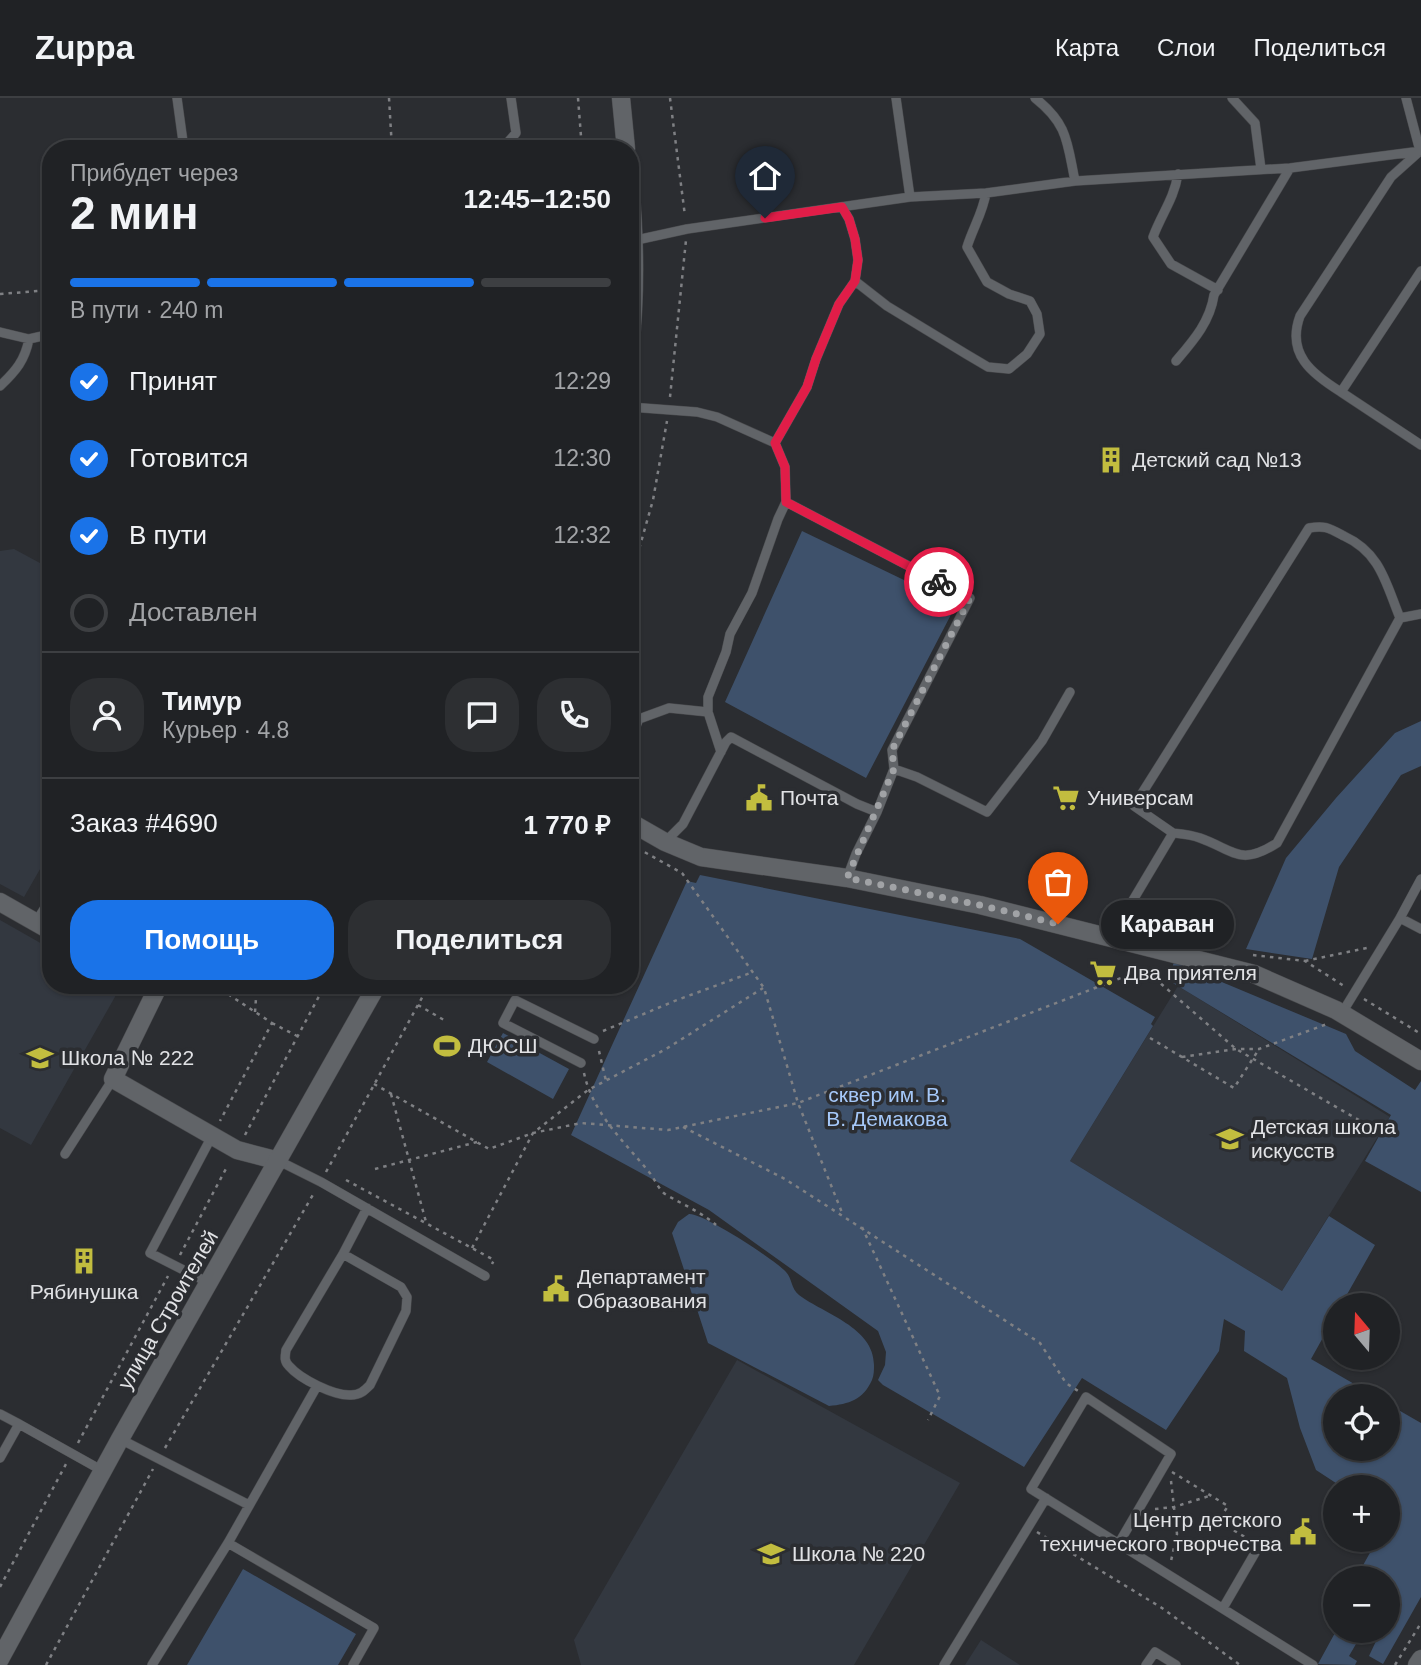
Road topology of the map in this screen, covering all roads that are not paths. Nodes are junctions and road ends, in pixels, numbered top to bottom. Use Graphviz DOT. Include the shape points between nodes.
graph roads {
  1 [pos="177,98"];
  2 [pos="511,98"];
  3 [pos="621,98"];
  4 [pos="896,98"];
  5 [pos="1035,98"];
  6 [pos="1232,98"];
  7 [pos="1406,98"];
  8 [pos="183,140"];
  9 [pos="510,140"];
  10 [pos="625,140"];
  11 [pos="1421,151"];
  12 [pos="1290,168"];
  13 [pos="1261,169"];
  14 [pos="1178,174"];
  15 [pos="1075,181"];
  16 [pos="986,192"];
  17 [pos="910,197"];
  18 [pos="842,207"];
  19 [pos="639,240"];
  20 [pos="1421,271"];
  21 [pos="855,281"];
  22 [pos="1218,290"];
  23 [pos="0,332"];
  24 [pos="42,336"];
  25 [pos="29,339"];
  26 [pos="1176,361"];
  27 [pos="0,386"];
  28 [pos="1341,392"];
  29 [pos="639,408"];
  30 [pos="775,443"];
  31 [pos="1421,445"];
  32 [pos="786,502"];
  33 [pos="1421,614"];
  34 [pos="1401,618"];
  35 [pos="1070,692"];
  36 [pos="708,712"];
  37 [pos="639,719"];
  38 [pos="721,752"];
  39 [pos="894,769"];
  40 [pos="877,811"];
  41 [pos="639,827"];
  42 [pos="1173,833"];
  43 [pos="665,842"];
  44 [pos="847,878"];
  45 [pos="1421,879"];
  46 [pos="0,902"];
  47 [pos="1400,918"];
  48 [pos="42,925"];
  49 [pos="1421,929"];
  50 [pos="1111,937"];
  51 [pos="151,994"];
  52 [pos="372,994"];
  53 [pos="1336,1018"];
  54 [pos="596,1041"];
  55 [pos="1421,1061"];
  56 [pos="581,1063"];
  57 [pos="113,1079"];
  58 [pos="212,1136"];
  59 [pos="65,1154"];
  60 [pos="279,1161"];
  61 [pos="367,1208"];
  62 [pos="343,1254"];
  63 [pos="485,1276"];
  64 [pos="209,1284"];
  65 [pos="317,1386"];
  66 [pos="0,1414"];
  67 [pos="19,1424"];
  68 [pos="120,1439"];
  69 [pos="0,1458"];
  70 [pos="103,1471"];
  71 [pos="1046,1498"];
  72 [pos="249,1505"];
  73 [pos="228,1543"];
  74 [pos="1119,1543"];
  75 [pos="1259,1546"];
  76 [pos="1223,1608"];
  77 [pos="0,1659"];
  78 [pos="1421,1659"];
  79 [pos="152,1665"];
  80 [pos="354,1665"];
  81 [pos="944,1665"];
  82 [pos="1146,1665"];
  83 [pos="1176,1665"];
  84 [pos="1313,1665"];
  85 [pos="1417,1665"];
  1 -- 8 [label="lane"];
  2 -- 9 [label="lane" via="516,133"];
  3 -- 10 [label="street"];
  4 -- 17 [label="lane"];
  5 -- 15 [label="lane" via="1059,121"];
  6 -- 13 [label="lane" via="1255,123"];
  7 -- 11 [label="lane"];
  11 -- 12 [label="lane"];
  11 -- 28 [label="lane" via="1391,177 1295,328 1303,361 1314,375"];
  12 -- 13 [label="lane"];
  12 -- 22 [label="lane"];
  13 -- 14 [label="lane"];
  14 -- 15 [label="lane"];
  14 -- 22 [label="lane" via="1174,195 1153,237 1171,264"];
  15 -- 16 [label="lane"];
  16 -- 17 [label="lane"];
  16 -- 21 [label="lane" via="967,247 987,282 1030,301 1040,334 1027,354 1009,369 977,361"];
  17 -- 18 [label="lane"];
  18 -- 19 [label="lane"];
  18 -- 21 [label="lane" via="855,239"];
  20 -- 28 [label="lane"];
  21 -- 30 [label="lane" via="839,304 807,387"];
  22 -- 26 [label="lane" via="1205,324"];
  23 -- 25 [label="lane"];
  24 -- 25 [label="lane"];
  25 -- 27 [label="lane" via="26,356"];
  28 -- 31 [label="lane"];
  29 -- 30 [label="lane" via="718,417"];
  30 -- 32 [label="lane" via="785,467"];
  32 -- 36 [label="lane" via="752,593 730,634"];
  32 -- 39 [label="lane" via="970,598 892,750"];
  33 -- 34 [label="lane"];
  34 -- 42 [label="lane" via="1276,843 1252,856"];
  34 -- 42 [label="lane" via="1375,558 1360,543 1324,526 1308,528 1134,806"];
  35 -- 39 [label="lane" via="1042,741 987,811"];
  36 -- 37 [label="lane" via="669,708"];
  36 -- 38 [label="lane"];
  38 -- 40 [label="lane" via="731,737"];
  38 -- 43 [label="lane" via="684,824"];
  39 -- 40 [label="lane"];
  40 -- 44 [label="lane"];
  41 -- 43 [label="street"];
  42 -- 50 [label="lane"];
  43 -- 44 [label="street" via="701,857"];
  44 -- 50 [label="street"];
  45 -- 47 [label="lane"];
  46 -- 48 [label="street"];
  47 -- 49 [label="lane"];
  47 -- 53 [label="lane"];
  50 -- 53 [label="street" via="1254,974"];
  51 -- 57 [label="street"];
  52 -- 60 [label="street, улица Строителей"];
  53 -- 55 [label="street"];
  54 -- 56 [label="lane" via="515,1000 503,1023"];
  57 -- 58 [label="street"];
  57 -- 59 [label="lane"];
  58 -- 60 [label="street" via="237,1150"];
  58 -- 64 [label="lane" via="150,1253"];
  60 -- 61 [label="lane"];
  60 -- 64 [label="street, улица Строителей"];
  61 -- 62 [label="lane"];
  61 -- 63 [label="lane"];
  62 -- 65 [label="lane" via="286,1350 289,1367"];
  62 -- 65 [label="lane" via="401,1287 407,1297 406,1311 370,1385 361,1394 348,1396"];
  64 -- 68 [label="street, улица Строителей"];
  65 -- 72 [label="lane"];
  66 -- 67 [label="lane"];
  67 -- 69 [label="lane"];
  67 -- 70 [label="lane"];
  68 -- 70 [label="street, улица Строителей"];
  68 -- 72 [label="lane"];
  70 -- 77 [label="street, улица Строителей"];
  71 -- 74 [label="lane"];
  71 -- 74 [label="lane" via="1031,1489 1086,1397 1171,1454"];
  71 -- 81 [label="lane"];
  72 -- 73 [label="lane"];
  73 -- 79 [label="lane"];
  73 -- 80 [label="lane" via="374,1628"];
  74 -- 76 [label="lane"];
  75 -- 76 [label="lane"];
  76 -- 84 [label="lane"];
  78 -- 85 [label="street"];
  82 -- 83 [label="lane" via="1155,1652"];
}
